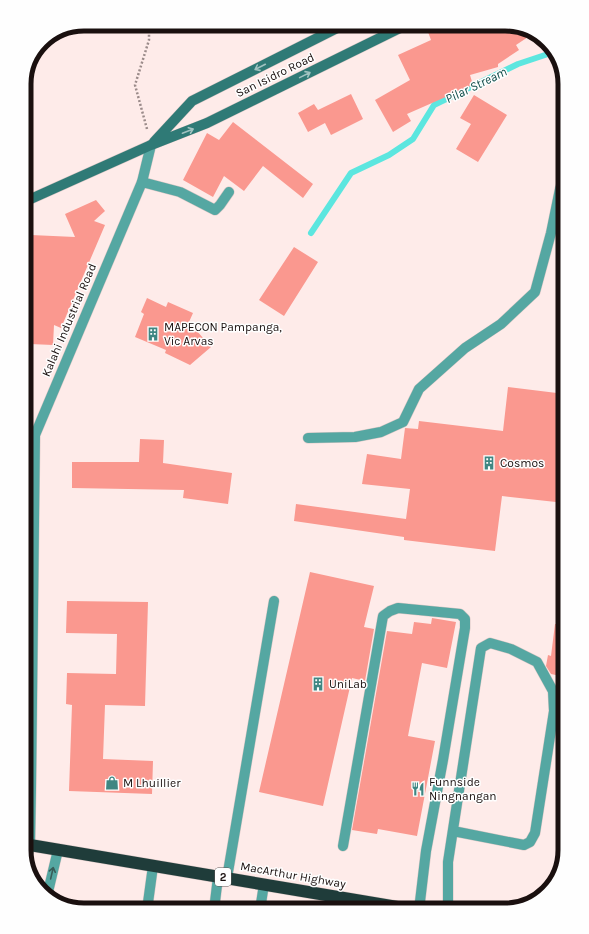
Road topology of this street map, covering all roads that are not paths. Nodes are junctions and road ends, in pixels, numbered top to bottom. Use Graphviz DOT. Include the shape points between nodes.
graph roads {
  1 [pos="331,31"];
  2 [pos="394,31"];
  3 [pos="152,145"];
  4 [pos="142,182"];
  5 [pos="229,192"];
  6 [pos="31,199"];
  7 [pos="558,199"];
  8 [pos="308,438"];
  9 [pos="274,601"];
  10 [pos="31,640"];
  11 [pos="453,831"];
  12 [pos="31,846"];
  13 [pos="343,846"];
  14 [pos="58,850"];
  15 [pos="153,866"];
  16 [pos="223,877"];
  17 [pos="264,884"];
  18 [pos="49,890"];
  19 [pos="148,903"];
  20 [pos="216,903"];
  21 [pos="261,903"];
  22 [pos="375,903"];
  23 [pos="420,903"];
  24 [pos="448,903"];
  1 -- 3 [label="main road, San Isidro Road, one-way" via="192,101"];
  3 -- 2 [label="main road, San Isidro Road, one-way" via="207,123"];
  3 -- 4 [label="street, Kalahi Industrial Road"];
  3 -- 6 [label="main road, San Isidro Road"];
  4 -- 5 [label="street" via="180,192 214,210"];
  4 -- 10 [label="street, Kalahi Industrial Road" via="35,435"];
  7 -- 8 [label="street" via="535,292 501,324 465,348 419,389 403,422 381,432 355,437"];
  9 -- 16 [label="street"];
  11 -- 11 [label="street" via="481,648 490,643 511,649 537,662 553,691 554,711 535,833 530,842 524,845"];
  11 -- 24 [label="street" via="448,862"];
  12 -- 14 [label="highway, MacArthur Highway / 2"];
  13 -- 23 [label="street" via="383,616 398,608 460,614 464,619 465,628 444,760 426,851"];
  14 -- 15 [label="highway, MacArthur Highway / 2"];
  18 -- 14 [label="street, one-way"];
  15 -- 16 [label="highway, MacArthur Highway / 2"];
  15 -- 19 [label="street"];
  16 -- 17 [label="highway, MacArthur Highway / 2"];
  16 -- 20 [label="street"];
  17 -- 21 [label="street"];
  17 -- 22 [label="highway, MacArthur Highway / 2"];
}
